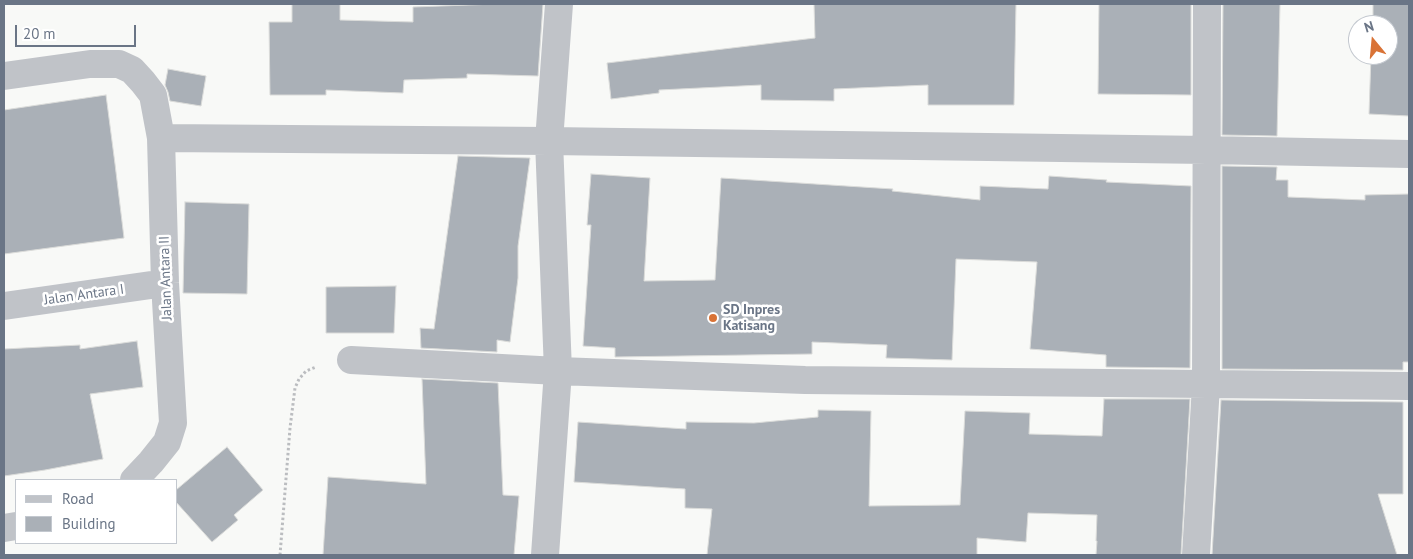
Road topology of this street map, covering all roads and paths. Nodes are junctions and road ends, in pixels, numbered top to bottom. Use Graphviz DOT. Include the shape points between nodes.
graph roads {
  1 [pos="559,4"];
  2 [pos="1207,4"];
  3 [pos="4,76"];
  4 [pos="161,138"];
  5 [pos="549,141"];
  6 [pos="1207,150"];
  7 [pos="1409,154"];
  8 [pos="165,283"];
  9 [pos="4,306"];
  10 [pos="351,360"];
  11 [pos="558,371"];
  12 [pos="1206,385"];
  13 [pos="1409,386"];
  14 [pos="135,479"];
  15 [pos="280,555"];
  16 [pos="545,555"];
  17 [pos="1196,555"];
  1 -- 5 [label="street"];
  2 -- 6 [label="street"];
  3 -- 4 [label="street, Jalan Antara II" via="90,64 119,64 132,70 153,95"];
  4 -- 5 [label="street"];
  4 -- 8 [label="street, Jalan Antara II"];
  5 -- 6 [label="street"];
  5 -- 11 [label="street"];
  6 -- 7 [label="street"];
  6 -- 12 [label="street"];
  8 -- 9 [label="street, Jalan Antara I"];
  8 -- 14 [label="street, Jalan Antara II" via="173,423 167,442"];
  10 -- 11 [label="street"];
  10 -- 15 [label="path" via="317,366 299,378 295,388"];
  11 -- 12 [label="street" via="805,380"];
  11 -- 16 [label="street"];
  12 -- 13 [label="street"];
  12 -- 17 [label="street"];
}
